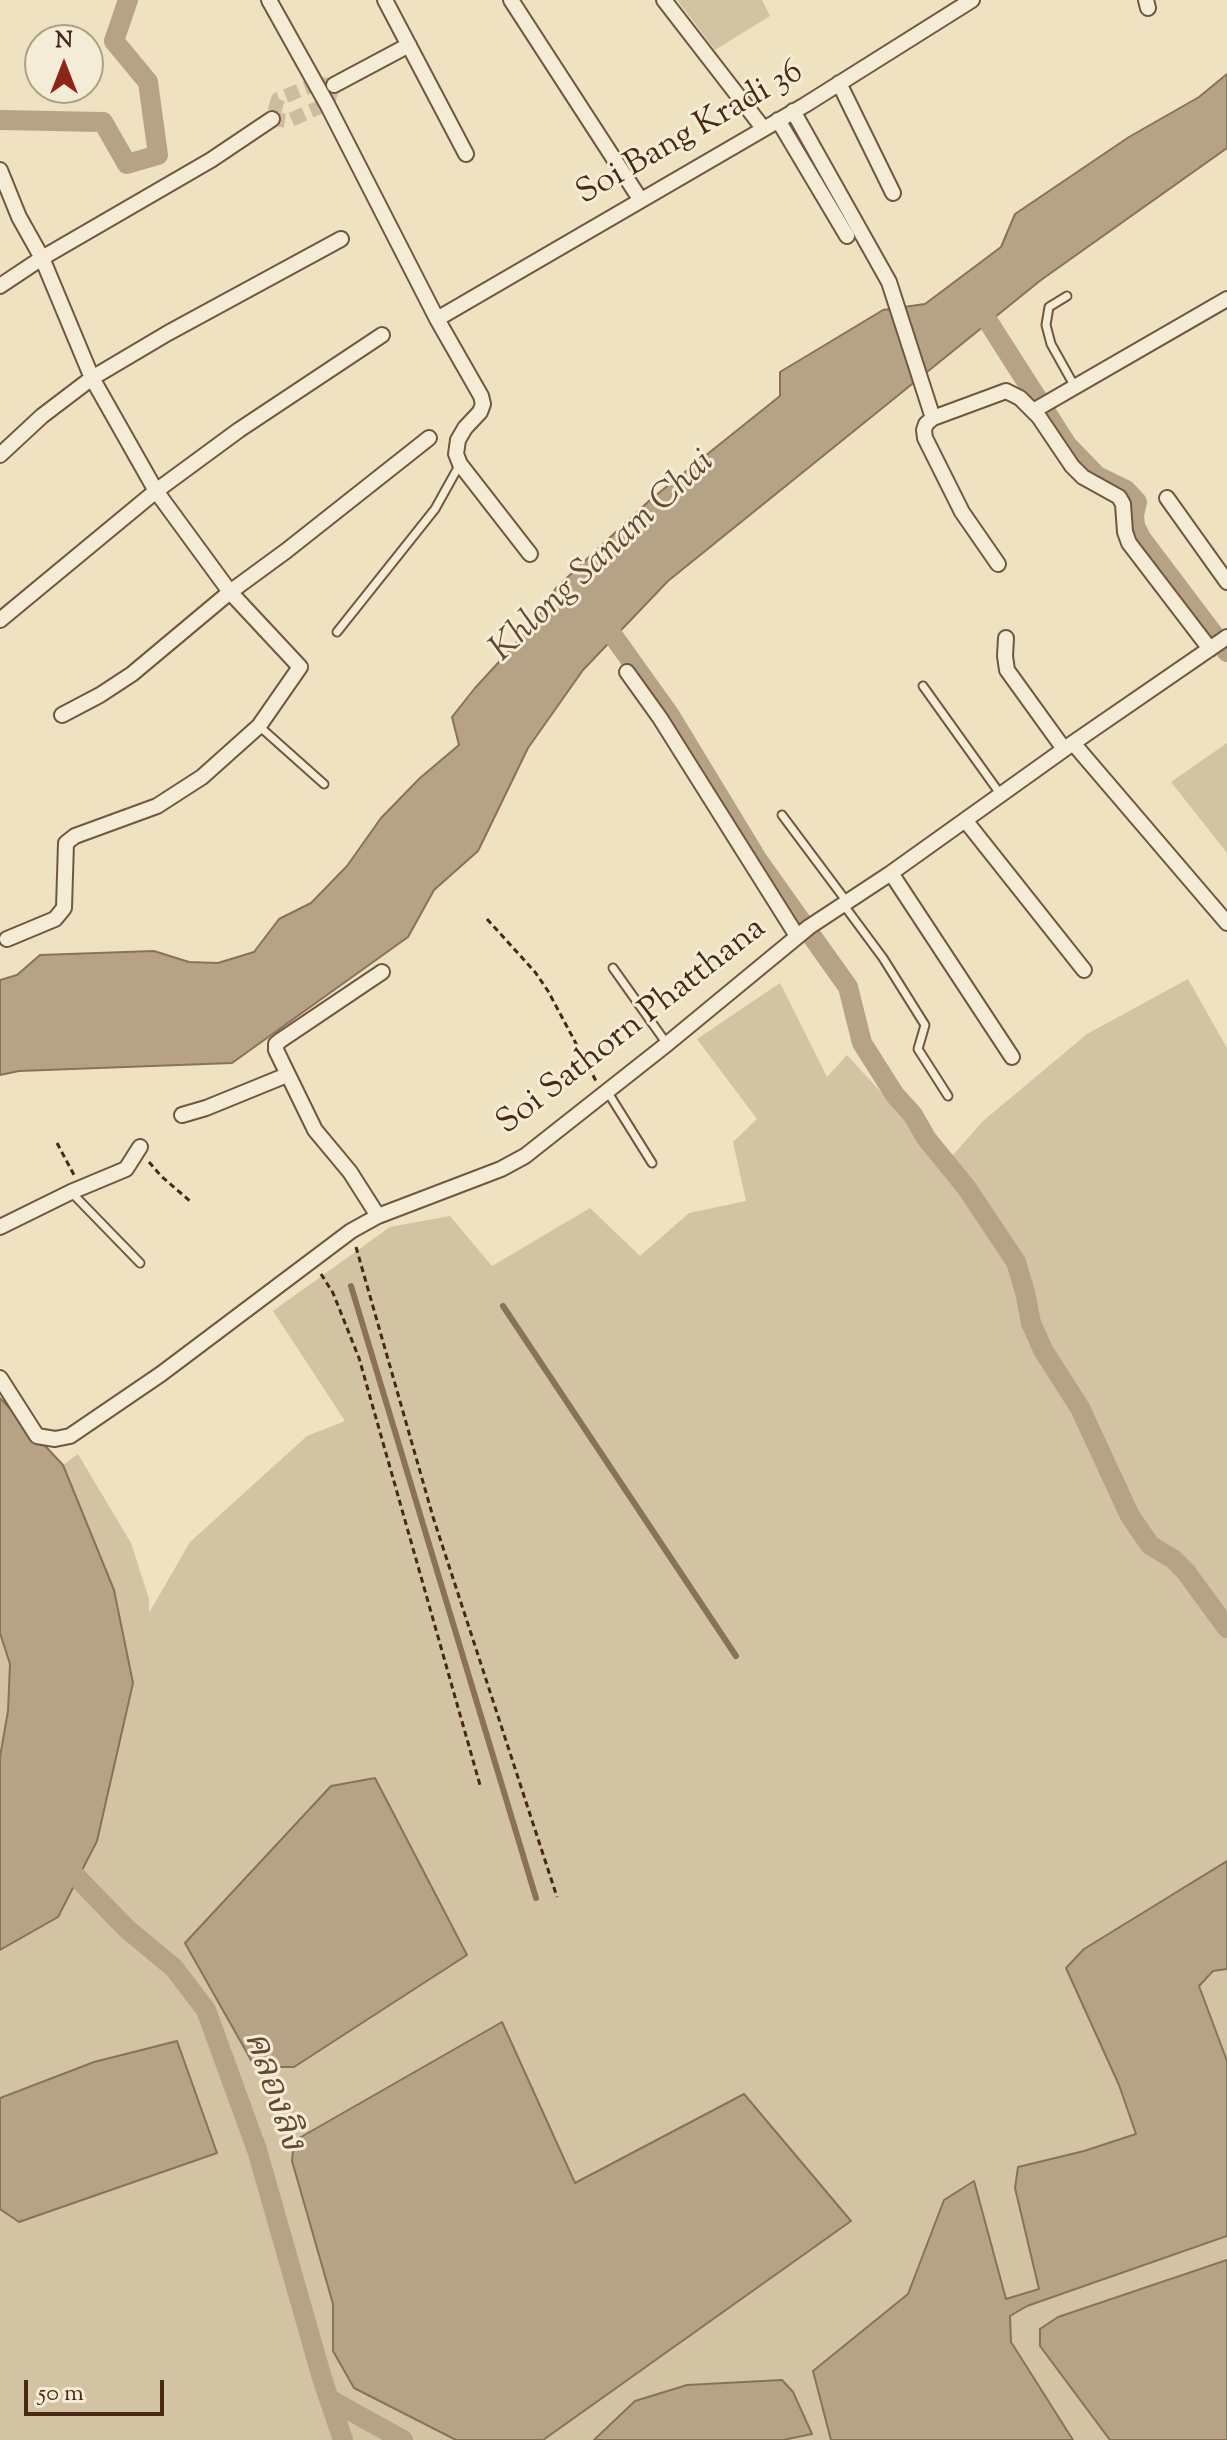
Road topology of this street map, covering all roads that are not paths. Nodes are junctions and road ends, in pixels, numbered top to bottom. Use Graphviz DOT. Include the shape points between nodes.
graph roads {
  1 [pos="269,0"];
  2 [pos="385,0"];
  3 [pos="511,0"];
  4 [pos="664,0"];
  5 [pos="972,0"];
  6 [pos="409,45"];
  7 [pos="839,83"];
  8 [pos="334,85"];
  9 [pos="793,111"];
  10 [pos="272,119"];
  11 [pos="778,120"];
  12 [pos="763,128"];
  13 [pos="466,154"];
  14 [pos="0,170"];
  15 [pos="893,193"];
  16 [pos="640,199"];
  17 [pos="847,236"];
  18 [pos="341,239"];
  19 [pos="42,258"];
  20 [pos="0,286"];
  21 [pos="1067,296"];
  22 [pos="1227,299"];
  23 [pos="437,319"];
  24 [pos="382,335"];
  25 [pos="92,378"];
  26 [pos="1075,387"];
  27 [pos="1038,408"];
  28 [pos="933,418"];
  29 [pos="429,438"];
  30 [pos="0,455"];
  31 [pos="460,464"];
  32 [pos="156,491"];
  33 [pos="1167,498"];
  34 [pos="530,554"];
  35 [pos="998,564"];
  36 [pos="1227,582"];
  37 [pos="230,592"];
  38 [pos="0,620"];
  39 [pos="337,632"];
  40 [pos="1227,637"];
  41 [pos="1006,638"];
  42 [pos="1211,648"];
  43 [pos="627,672"];
  44 [pos="923,686"];
  45 [pos="62,715"];
  46 [pos="259,726"];
  47 [pos="1068,746"];
  48 [pos="324,784"];
  49 [pos="1001,795"];
  50 [pos="782,815"];
  51 [pos="965,820"];
  52 [pos="891,873"];
  53 [pos="845,903"];
  54 [pos="1227,923"];
  55 [pos="803,932"];
  56 [pos="7,939"];
  57 [pos="613,968"];
  58 [pos="1084,970"];
  59 [pos="382,972"];
  60 [pos="667,1044"];
  61 [pos="1012,1057"];
  62 [pos="287,1075"];
  63 [pos="605,1093"];
  64 [pos="948,1096"];
  65 [pos="182,1115"];
  66 [pos="140,1147"];
  67 [pos="652,1163"];
  68 [pos="76,1190"];
  69 [pos="378,1216"];
  70 [pos="0,1227"];
  71 [pos="140,1263"];
  72 [pos="0,1378"];
  1 -- 23 [label="street"];
  2 -- 6 [label="street"];
  3 -- 16 [label="street"];
  4 -- 12 [label="street"];
  5 -- 7 [label="street, Soi Bang Kradi 36"];
  6 -- 8 [label="street"];
  6 -- 13 [label="street"];
  7 -- 9 [label="street, Soi Bang Kradi 36"];
  7 -- 15 [label="street"];
  9 -- 11 [label="street, Soi Bang Kradi 36"];
  9 -- 28 [label="street" via="889,282"];
  10 -- 19 [label="street"];
  11 -- 12 [label="street, Soi Bang Kradi 36"];
  11 -- 17 [label="street"];
  12 -- 16 [label="street, Soi Bang Kradi 36"];
  14 -- 19 [label="street"];
  16 -- 23 [label="street, Soi Bang Kradi 36"];
  18 -- 25 [label="street"];
  19 -- 20 [label="street"];
  19 -- 25 [label="street"];
  21 -- 26 [label="lane" via="1049,307 1046,325"];
  22 -- 26 [label="street"];
  23 -- 31 [label="street" via="483,404 458,440"];
  24 -- 32 [label="street"];
  25 -- 30 [label="street"];
  25 -- 32 [label="street"];
  26 -- 27 [label="street"];
  27 -- 28 [label="street" via="1006,391"];
  27 -- 42 [label="street" via="1072,466 1119,497 1129,543"];
  28 -- 35 [label="street" via="926,424 925,438 962,512"];
  29 -- 37 [label="street"];
  31 -- 34 [label="street"];
  31 -- 39 [label="lane" via="435,509"];
  32 -- 37 [label="street"];
  32 -- 38 [label="street"];
  33 -- 36 [label="street"];
  37 -- 45 [label="street" via="132,674"];
  37 -- 46 [label="street" via="300,667"];
  40 -- 42 [label="street, Soi Sathorn Phatthana"];
  41 -- 47 [label="street" via="1007,670"];
  42 -- 47 [label="street, Soi Sathorn Phatthana"];
  43 -- 55 [label="street"];
  44 -- 49 [label="lane"];
  46 -- 48 [label="lane"];
  46 -- 56 [label="street" via="202,777 157,806 66,843 64,908 55,919"];
  47 -- 49 [label="street, Soi Sathorn Phatthana"];
  47 -- 54 [label="street"];
  49 -- 51 [label="street, Soi Sathorn Phatthana"];
  50 -- 53 [label="lane"];
  51 -- 52 [label="street, Soi Sathorn Phatthana"];
  51 -- 58 [label="street"];
  52 -- 53 [label="street, Soi Sathorn Phatthana"];
  52 -- 61 [label="street"];
  53 -- 55 [label="street, Soi Sathorn Phatthana"];
  53 -- 64 [label="lane" via="925,1025 918,1049"];
  55 -- 60 [label="street, Soi Sathorn Phatthana"];
  57 -- 60 [label="lane"];
  59 -- 62 [label="street" via="276,1044"];
  60 -- 63 [label="street, Soi Sathorn Phatthana"];
  62 -- 65 [label="street"];
  62 -- 69 [label="street" via="315,1130"];
  63 -- 67 [label="lane"];
  63 -- 69 [label="street, Soi Sathorn Phatthana" via="525,1156"];
  66 -- 68 [label="street" via="126,1169"];
  68 -- 70 [label="street"];
  68 -- 71 [label="lane"];
  69 -- 72 [label="street, Soi Sathorn Phatthana" via="70,1436 37,1436"];
}
